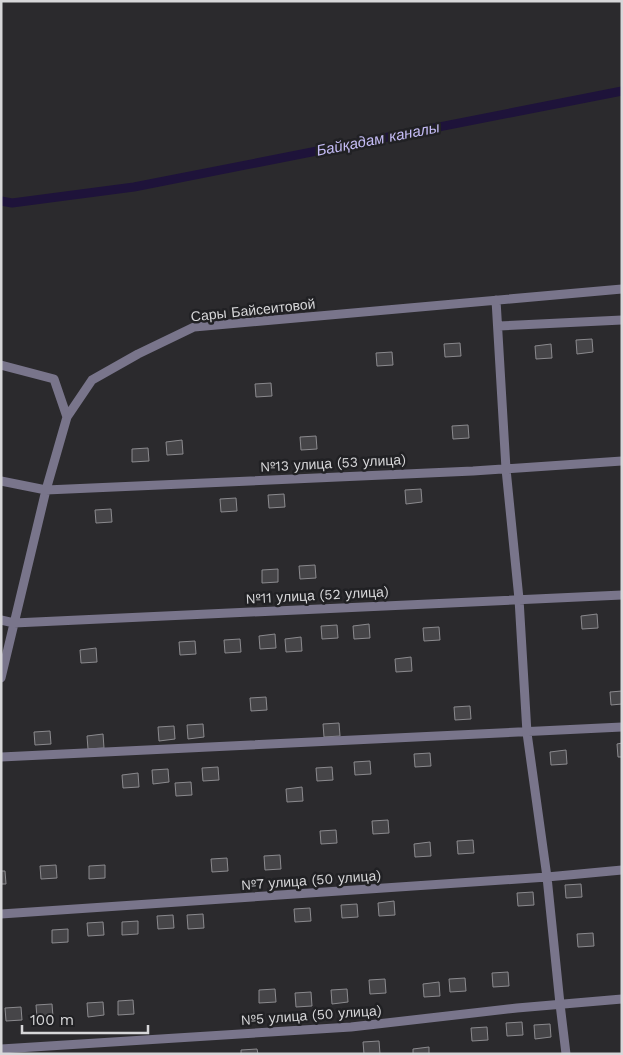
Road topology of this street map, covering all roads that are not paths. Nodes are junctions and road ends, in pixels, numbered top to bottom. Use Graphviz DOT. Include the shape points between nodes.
graph roads {
  1 [pos="622,289"];
  2 [pos="496,300"];
  3 [pos="622,320"];
  4 [pos="498,326"];
  5 [pos="1,365"];
  6 [pos="67,417"];
  7 [pos="622,461"];
  8 [pos="506,469"];
  9 [pos="1,481"];
  10 [pos="46,490"];
  11 [pos="622,595"];
  12 [pos="519,599"];
  13 [pos="1,620"];
  14 [pos="14,623"];
  15 [pos="1,678"];
  16 [pos="622,727"];
  17 [pos="527,732"];
  18 [pos="1,756"];
  19 [pos="622,870"];
  20 [pos="547,877"];
  21 [pos="1,914"];
  22 [pos="622,999"];
  23 [pos="560,1004"];
  24 [pos="1,1049"];
  25 [pos="566,1054"];
  1 -- 2 [label="street, Сары Байсеитовой"];
  2 -- 4 [label="street"];
  2 -- 6 [label="street, Сары Байсеитовой" via="194,327 92,380"];
  3 -- 4 [label="street"];
  4 -- 8 [label="street"];
  5 -- 6 [label="street" via="54,379"];
  6 -- 10 [label="street, Сары Байсеитовой"];
  7 -- 8 [label="street, №13 улица (53 улица)"];
  8 -- 10 [label="street, №13 улица (53 улица)"];
  8 -- 12 [label="street"];
  9 -- 10 [label="street, №13 улица (53 улица)"];
  10 -- 14 [label="street, Сары Байсеитовой"];
  11 -- 12 [label="street, №11 улица (52 улица)"];
  12 -- 14 [label="street, №11 улица (52 улица)"];
  12 -- 17 [label="street"];
  13 -- 14 [label="street, №11 улица (52 улица)"];
  14 -- 15 [label="street, Сары Байсеитовой"];
  16 -- 17 [label="street"];
  17 -- 18 [label="street"];
  17 -- 20 [label="street"];
  19 -- 20 [label="street, №7 улица (50 улица)"];
  20 -- 21 [label="street, №7 улица (50 улица)"];
  20 -- 23 [label="street"];
  22 -- 23 [label="street, №5 улица (50 улица)"];
  23 -- 24 [label="street, №5 улица (50 улица)" via="352,1027"];
  23 -- 25 [label="street"];
}
